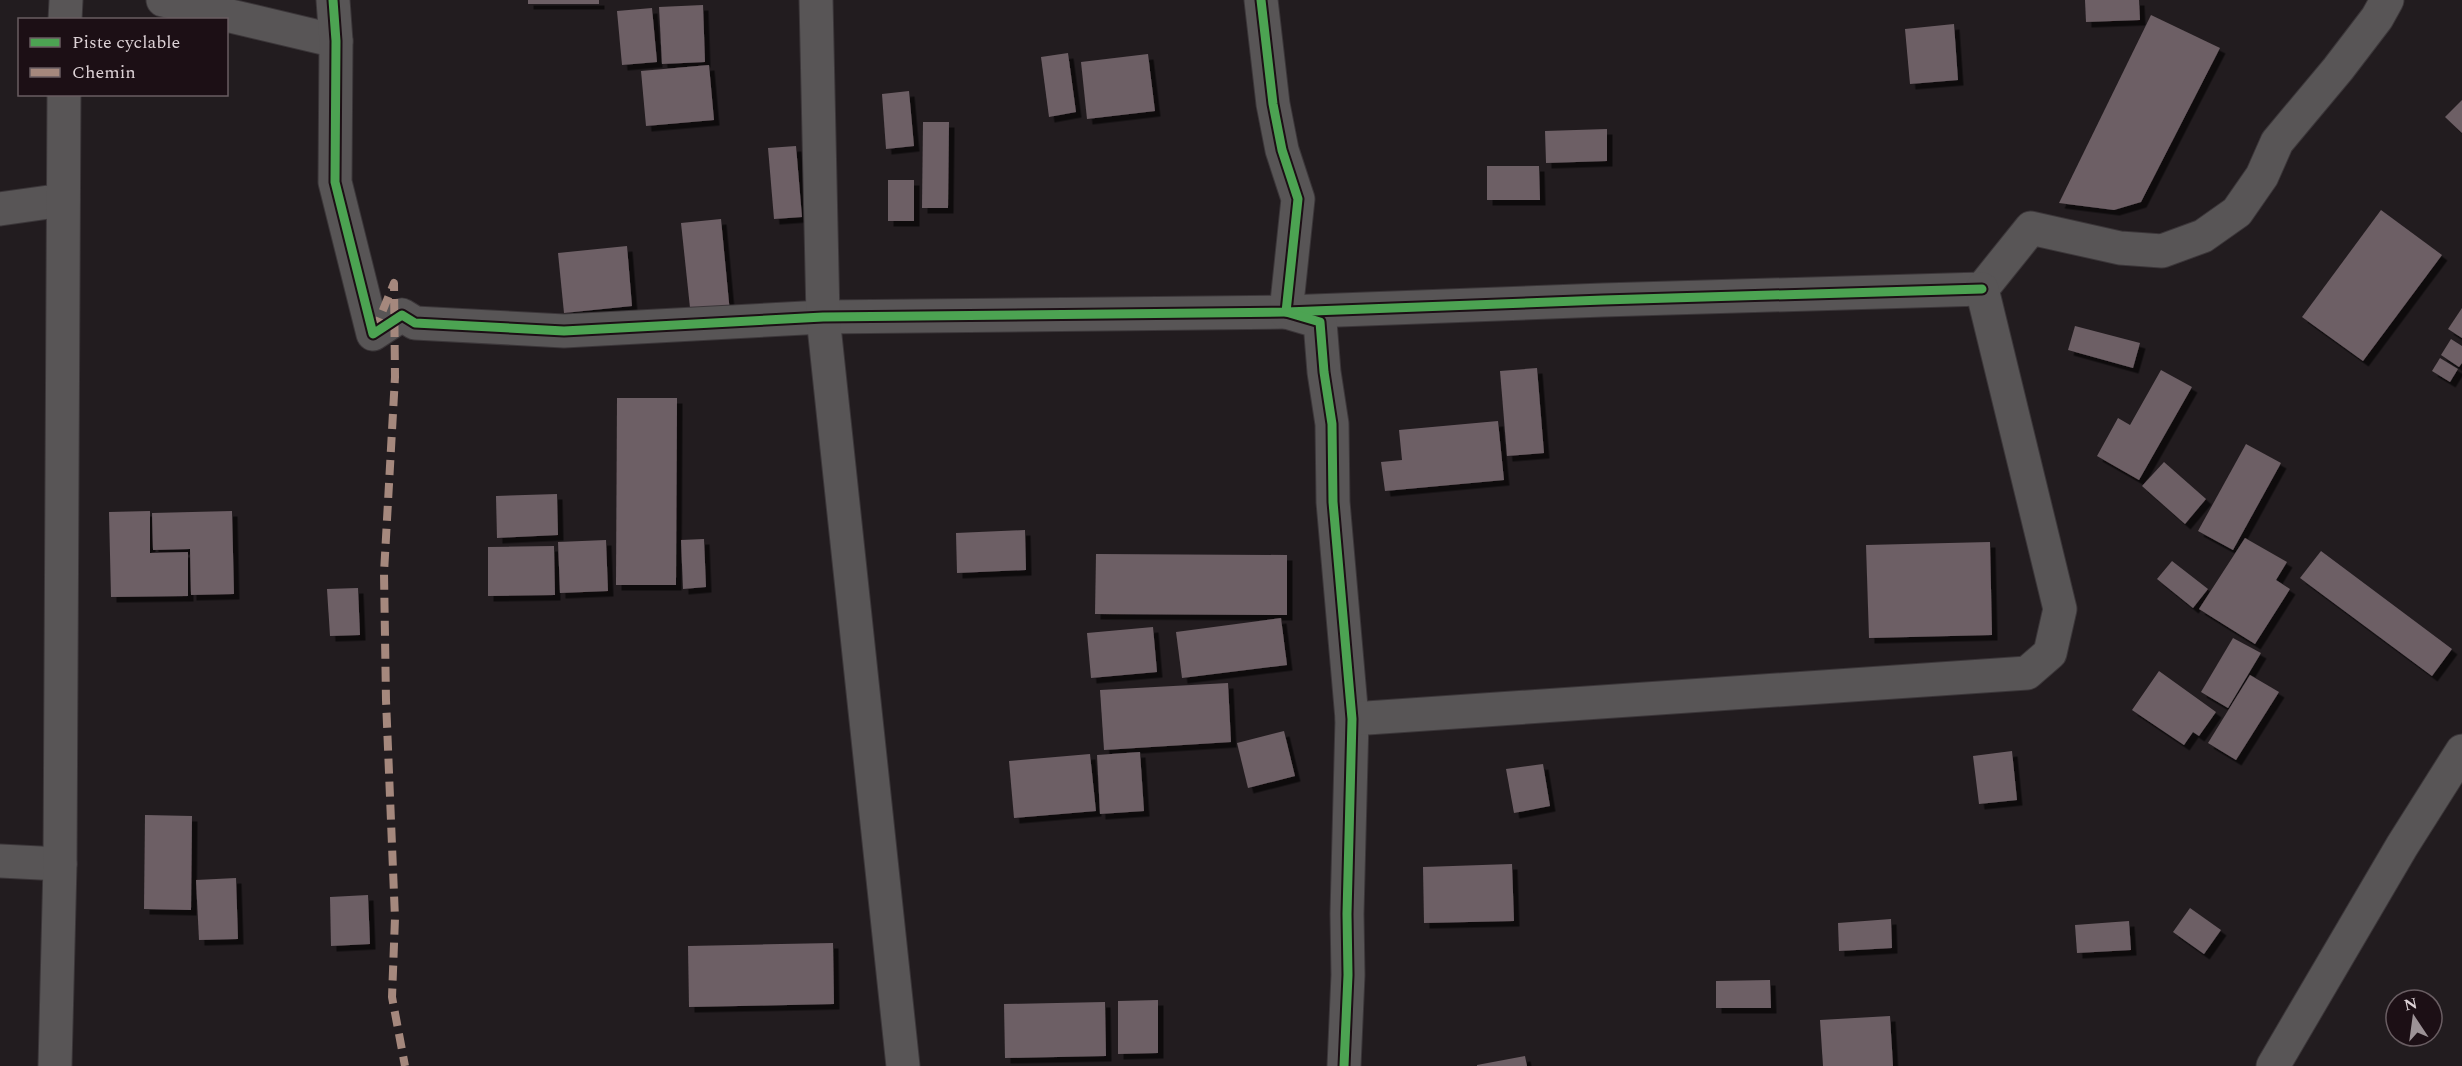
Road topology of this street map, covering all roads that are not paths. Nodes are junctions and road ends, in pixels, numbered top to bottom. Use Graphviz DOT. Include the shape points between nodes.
graph roads {
  1 [pos="66,0"];
  2 [pos="163,0"];
  3 [pos="333,0"];
  4 [pos="816,0"];
  5 [pos="1261,0"];
  6 [pos="2387,0"];
  7 [pos="65,18"];
  8 [pos="336,41"];
  9 [pos="64,96"];
  10 [pos="63,201"];
  11 [pos="0,209"];
  12 [pos="1982,289"];
  13 [pos="1286,312"];
  14 [pos="823,318"];
  15 [pos="1352,719"];
  16 [pos="2462,751"];
  17 [pos="0,861"];
  18 [pos="60,864"];
  19 [pos="55,1066"];
  20 [pos="903,1066"];
  21 [pos="1344,1066"];
  22 [pos="2273,1066"];
  1 -- 7 [label="street"];
  2 -- 8 [label="street"];
  3 -- 8 [label="street"];
  4 -- 14 [label="street"];
  5 -- 13 [label="street" via="1275,116 1298,199"];
  6 -- 12 [label="street" via="2338,69 2277,142 2262,176 2237,212 2203,236 2162,251 2120,249 2031,228"];
  8 -- 14 [label="street" via="335,182 373,334 402,315 415,323 564,331"];
  9 -- 10 [label="street"];
  10 -- 11 [label="street"];
  10 -- 18 [label="street"];
  12 -- 13 [label="street"];
  12 -- 15 [label="street" via="2060,609 2050,653 2027,673"];
  13 -- 14 [label="street"];
  13 -- 15 [label="street" via="1320,322 1332,424 1333,502"];
  14 -- 20 [label="street"];
  15 -- 21 [label="street"];
  16 -- 22 [label="street"];
  17 -- 18 [label="street"];
  18 -- 19 [label="street"];
}
